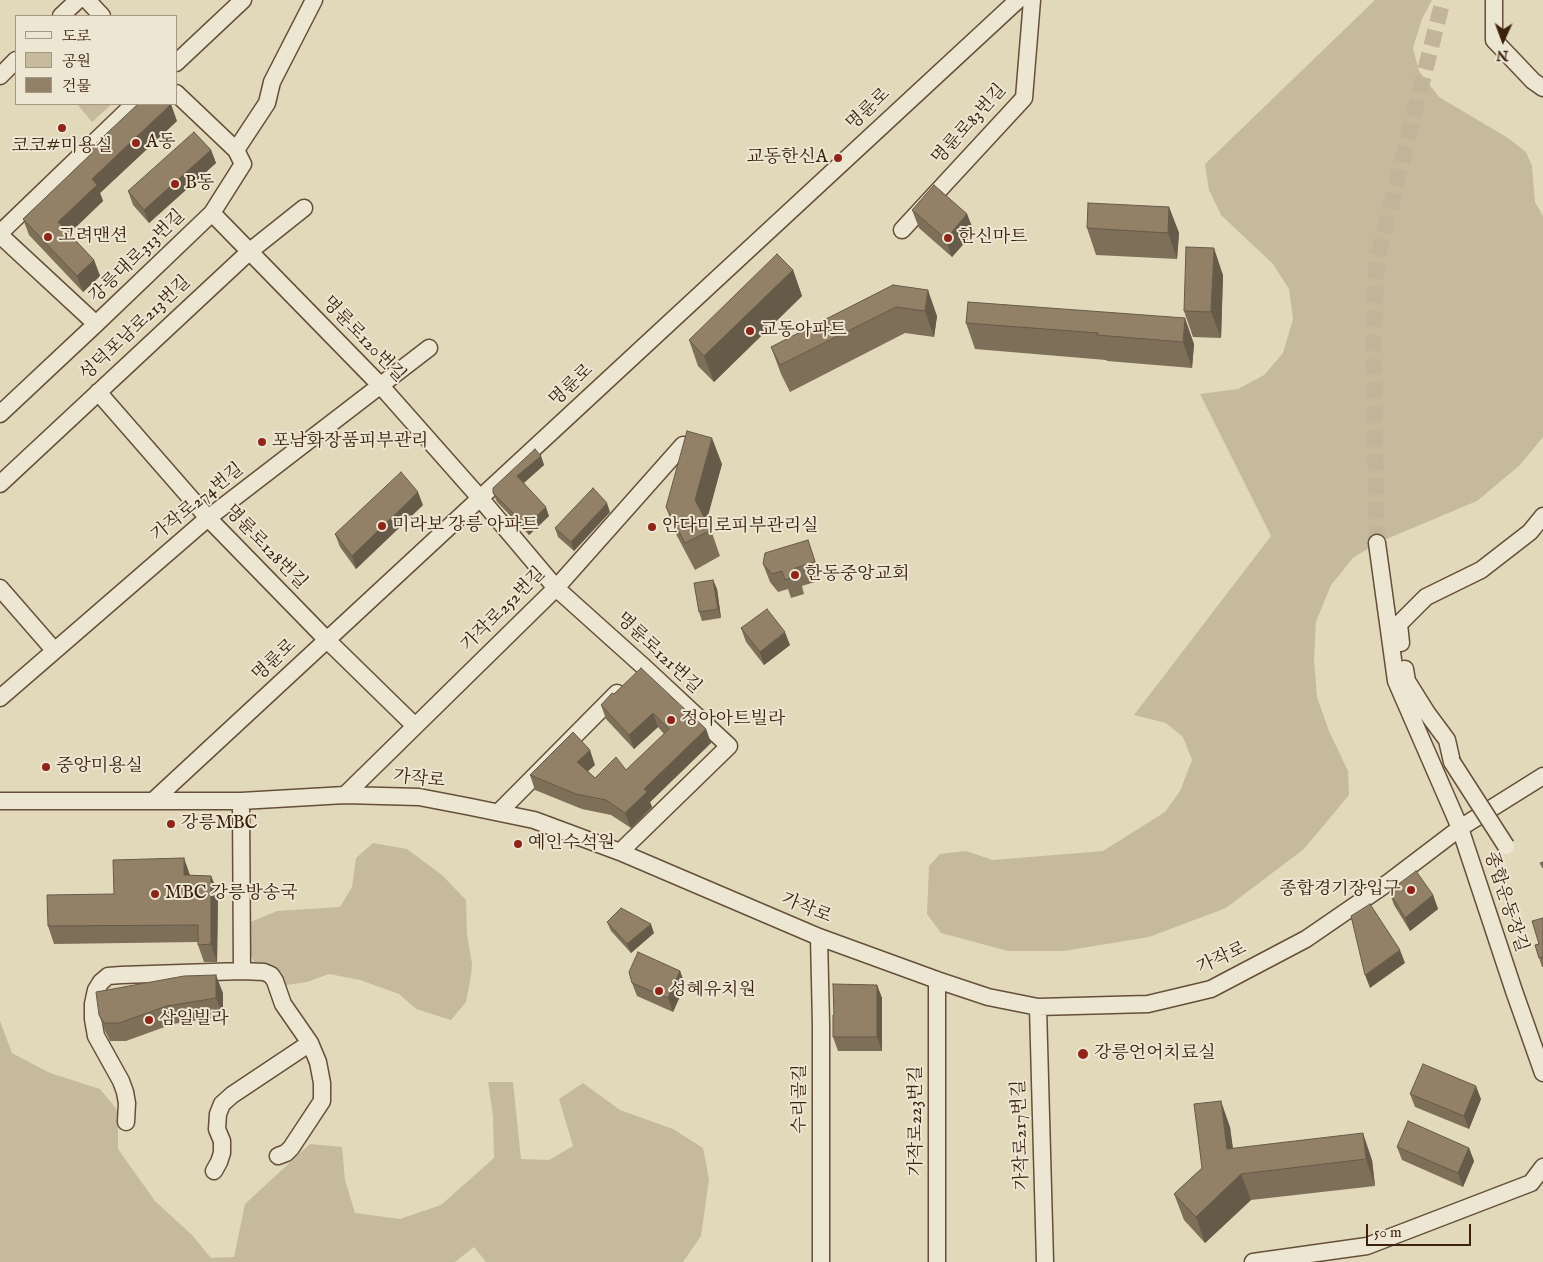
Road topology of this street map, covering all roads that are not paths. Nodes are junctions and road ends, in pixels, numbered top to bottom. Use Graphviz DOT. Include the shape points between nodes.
graph roads {
  1 [pos="78,0"];
  2 [pos="87,0"];
  3 [pos="243,0"];
  4 [pos="314,0"];
  5 [pos="1018,0"];
  6 [pos="1032,0"];
  7 [pos="1494,0"];
  8 [pos="62,15"];
  9 [pos="101,15"];
  10 [pos="15,61"];
  11 [pos="178,61"];
  12 [pos="0,76"];
  13 [pos="1543,88"];
  14 [pos="178,95"];
  15 [pos="133,105"];
  16 [pos="236,150"];
  17 [pos="304,208"];
  18 [pos="212,214"];
  19 [pos="902,230"];
  20 [pos="0,234"];
  21 [pos="250,251"];
  22 [pos="96,324"];
  23 [pos="429,348"];
  24 [pos="381,386"];
  25 [pos="98,392"];
  26 [pos="0,414"];
  27 [pos="683,445"];
  28 [pos="0,484"];
  29 [pos="480,498"];
  30 [pos="1543,516"];
  31 [pos="208,518"];
  32 [pos="1377,543"];
  33 [pos="0,588"];
  34 [pos="556,588"];
  35 [pos="327,640"];
  36 [pos="54,650"];
  37 [pos="644,667"];
  38 [pos="0,698"];
  39 [pos="416,726"];
  40 [pos="1543,776"];
  41 [pos="345,795"];
  42 [pos="0,801"];
  43 [pos="153,801"];
  44 [pos="241,801"];
  45 [pos="499,812"];
  46 [pos="1460,828"];
  47 [pos="1506,846"];
  48 [pos="620,852"];
  49 [pos="819,937"];
  50 [pos="242,971"];
  51 [pos="937,980"];
  52 [pos="1038,1008"];
  53 [pos="310,1044"];
  54 [pos="1543,1073"];
  55 [pos="126,1122"];
  56 [pos="278,1156"];
  57 [pos="1543,1167"];
  58 [pos="214,1170"];
  59 [pos="821,1262"];
  60 [pos="937,1262"];
  61 [pos="1045,1262"];
  62 [pos="1252,1262"];
  1 -- 8 [label="street"];
  2 -- 9 [label="street"];
  3 -- 11 [label="street"];
  4 -- 16 [label="street" via="272,82 267,103"];
  5 -- 29 [label="street, 명륜로"];
  6 -- 19 [label="street, 명륜로83번길" via="1024,98"];
  7 -- 13 [label="street" via="1494,40"];
  10 -- 12 [label="street"];
  14 -- 16 [label="street"];
  15 -- 20 [label="street"];
  16 -- 18 [label="street, 강릉대로313번길" via="243,164"];
  17 -- 21 [label="street, 성덕포남로213번길"];
  18 -- 21 [label="street, 명륜로120번길"];
  18 -- 22 [label="street, 강릉대로313번길"];
  20 -- 22 [label="street"];
  21 -- 24 [label="street, 명륜로120번길"];
  21 -- 25 [label="street, 성덕포남로213번길"];
  22 -- 26 [label="street, 강릉대로313번길"];
  23 -- 24 [label="street, 가작로274번길"];
  24 -- 29 [label="street, 명륜로120번길"];
  24 -- 31 [label="street, 가작로274번길"];
  25 -- 28 [label="street, 성덕포남로213번길"];
  25 -- 31 [label="street, 명륜로128번길"];
  27 -- 34 [label="street, 가작로252번길"];
  29 -- 34 [label="street, 명륜로121번길"];
  29 -- 35 [label="street, 명륜로"];
  30 -- 47 [label="street, bridge" via="1530,532 1481,570 1426,597 1399,624 1407,681 1447,740 1452,762"];
  31 -- 35 [label="street, 명륜로128번길"];
  31 -- 36 [label="street, 가작로274번길"];
  32 -- 46 [label="street, 종합운동장길" via="1396,681"];
  33 -- 36 [label="street"];
  34 -- 37 [label="street, 명륜로121번길"];
  34 -- 39 [label="street, 가작로252번길"];
  35 -- 39 [label="street, 명륜로128번길"];
  35 -- 43 [label="street, 명륜로"];
  36 -- 38 [label="street, 가작로274번길"];
  37 -- 45 [label="street"];
  37 -- 48 [label="street, 명륜로121번길" via="729,746"];
  39 -- 41 [label="street, 가작로252번길"];
  40 -- 46 [label="street, 가작로"];
  41 -- 44 [label="street, 가작로"];
  41 -- 45 [label="street, 가작로" via="419,797"];
  42 -- 43 [label="street, 가작로"];
  43 -- 44 [label="street, 가작로"];
  44 -- 50 [label="street"];
  45 -- 48 [label="street, 가작로" via="534,820"];
  46 -- 52 [label="street, 가작로" via="1306,939 1211,989 1148,1004"];
  46 -- 54 [label="street, 종합운동장길"];
  48 -- 49 [label="street, 가작로"];
  49 -- 51 [label="street, 가작로"];
  49 -- 59 [label="street, 수리골길"];
  50 -- 53 [label="street" via="271,975 283,1004"];
  50 -- 55 [label="street" via="121,974 108,976 101,982 93,1004 96,1036 121,1080 127,1102"];
  51 -- 52 [label="street, 가작로"];
  51 -- 60 [label="street, 가작로223번길"];
  52 -- 61 [label="street, 가작로217번길"];
  53 -- 56 [label="street" via="318,1062 322,1101 291,1148"];
  53 -- 58 [label="street" via="222,1104 217,1129 222,1141 222,1154"];
  57 -- 62 [label="street" via="1531,1184 1367,1246"];
}
